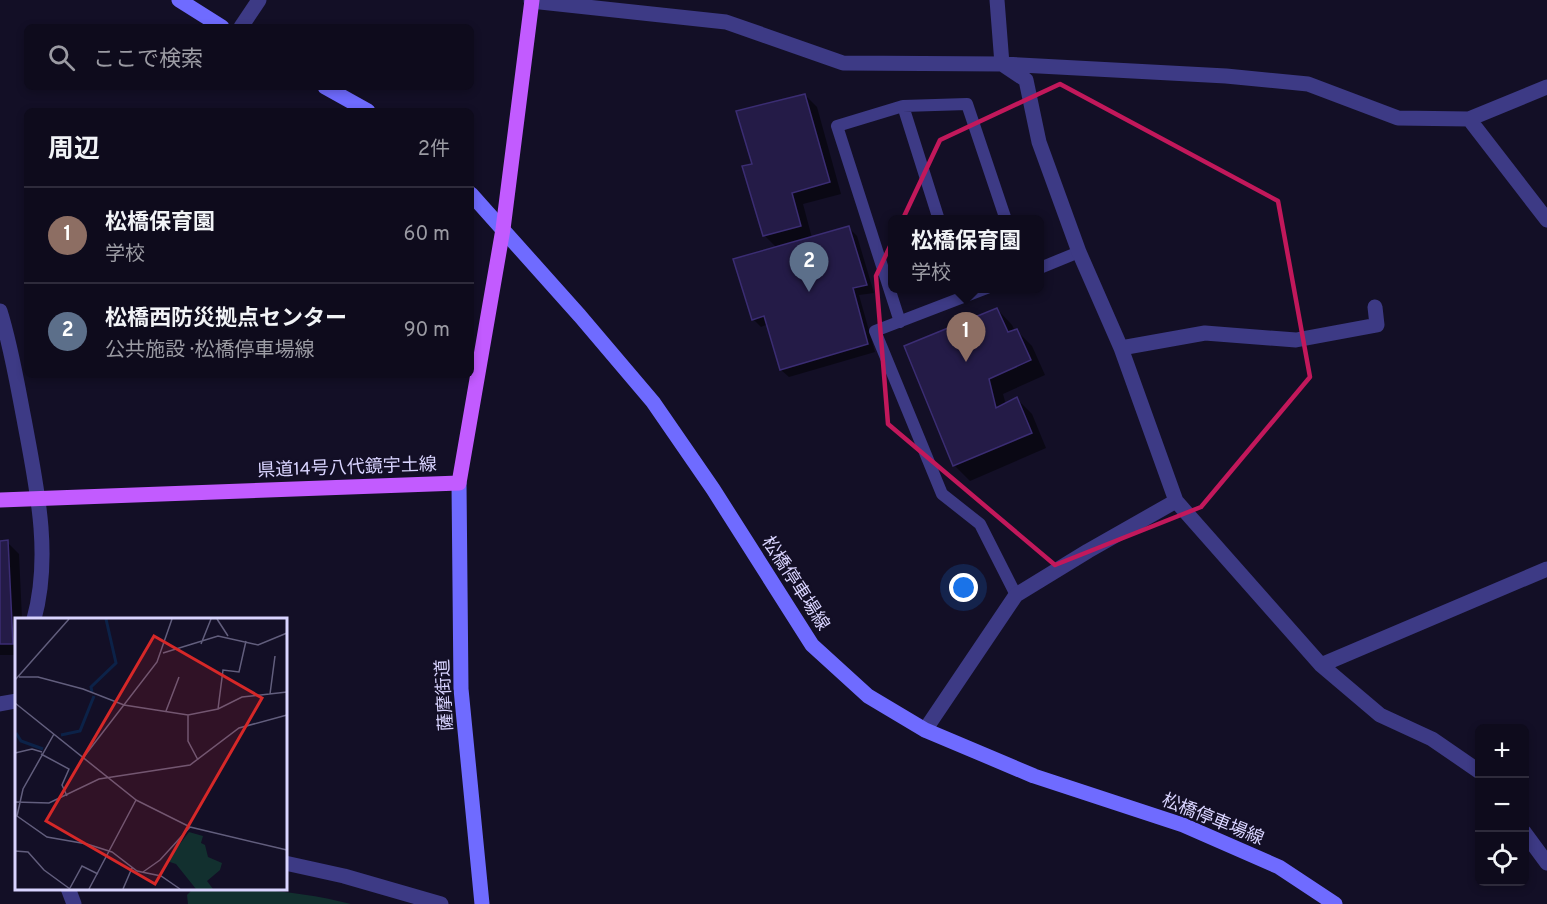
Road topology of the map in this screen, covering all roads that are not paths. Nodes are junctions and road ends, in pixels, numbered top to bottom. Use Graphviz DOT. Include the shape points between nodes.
graph roads {
  1 [pos="179,0"];
  2 [pos="259,0"];
  3 [pos="997,0"];
  4 [pos="532,1"];
  5 [pos="217,24"];
  6 [pos="243,24"];
  7 [pos="1002,64"];
  8 [pos="1547,87"];
  9 [pos="330,90"];
  10 [pos="903,106"];
  11 [pos="363,108"];
  12 [pos="1469,120"];
  13 [pos="474,197"];
  14 [pos="938,215"];
  15 [pos="1005,215"];
  16 [pos="1547,220"];
  17 [pos="503,229"];
  18 [pos="1079,252"];
  19 [pos="1044,266"];
  20 [pos="888,285"];
  21 [pos="891,293"];
  22 [pos="963,293"];
  23 [pos="1375,307"];
  24 [pos="0,311"];
  25 [pos="900,322"];
  26 [pos="1121,348"];
  27 [pos="459,483"];
  28 [pos="37,498"];
  29 [pos="0,500"];
  30 [pos="1176,501"];
  31 [pos="1547,569"];
  32 [pos="1016,595"];
  33 [pos="34,618"];
  34 [pos="1321,665"];
  35 [pos="15,702"];
  36 [pos="0,704"];
  37 [pos="925,730"];
  38 [pos="1475,769"];
  39 [pos="1529,839"];
  40 [pos="286,863"];
  41 [pos="1547,863"];
  42 [pos="68,889"];
  43 [pos="74,904"];
  44 [pos="441,904"];
  45 [pos="482,904"];
  46 [pos="1335,904"];
  1 -- 5 [label="main road"];
  2 -- 6 [label="street"];
  3 -- 7 [label="street"];
  4 -- 7 [label="street" via="726,22 843,63"];
  4 -- 17 [label="main road, 県道14号八代鏡宇土線"];
  7 -- 12 [label="street" via="1308,84 1398,118"];
  7 -- 18 [label="street" via="1026,80 1039,142"];
  8 -- 12 [label="street"];
  9 -- 11 [label="main road"];
  10 -- 14 [label="lane"];
  10 -- 15 [label="lane" via="967,104"];
  10 -- 20 [label="lane" via="837,126"];
  12 -- 16 [label="street"];
  13 -- 17 [label="main road, 松橋停車場線"];
  17 -- 27 [label="main road, 県道14号八代鏡宇土線"];
  17 -- 37 [label="main road, 松橋停車場線" via="653,402 812,645 868,696"];
  18 -- 19 [label="lane"];
  18 -- 26 [label="street"];
  21 -- 25 [label="lane"];
  22 -- 25 [label="lane"];
  23 -- 26 [label="street" via="1377,325 1296,340 1205,333"];
  24 -- 28 [label="street"];
  25 -- 32 [label="lane" via="875,331 942,494 980,524"];
  26 -- 30 [label="street"];
  27 -- 28 [label="main road, 県道14号八代鏡宇土線"];
  27 -- 45 [label="main road, 薩摩街道" via="461,689"];
  28 -- 29 [label="main road, 県道14号八代鏡宇土線"];
  28 -- 33 [label="street" via="43,568"];
  30 -- 32 [label="street"];
  30 -- 34 [label="street"];
  31 -- 34 [label="street"];
  32 -- 37 [label="street"];
  34 -- 38 [label="street" via="1380,715 1432,739"];
  35 -- 36 [label="street"];
  37 -- 46 [label="main road, 松橋停車場線" via="1034,776 1183,825 1279,867"];
  39 -- 41 [label="street"];
  40 -- 44 [label="street"];
  42 -- 43 [label="street"];
}
